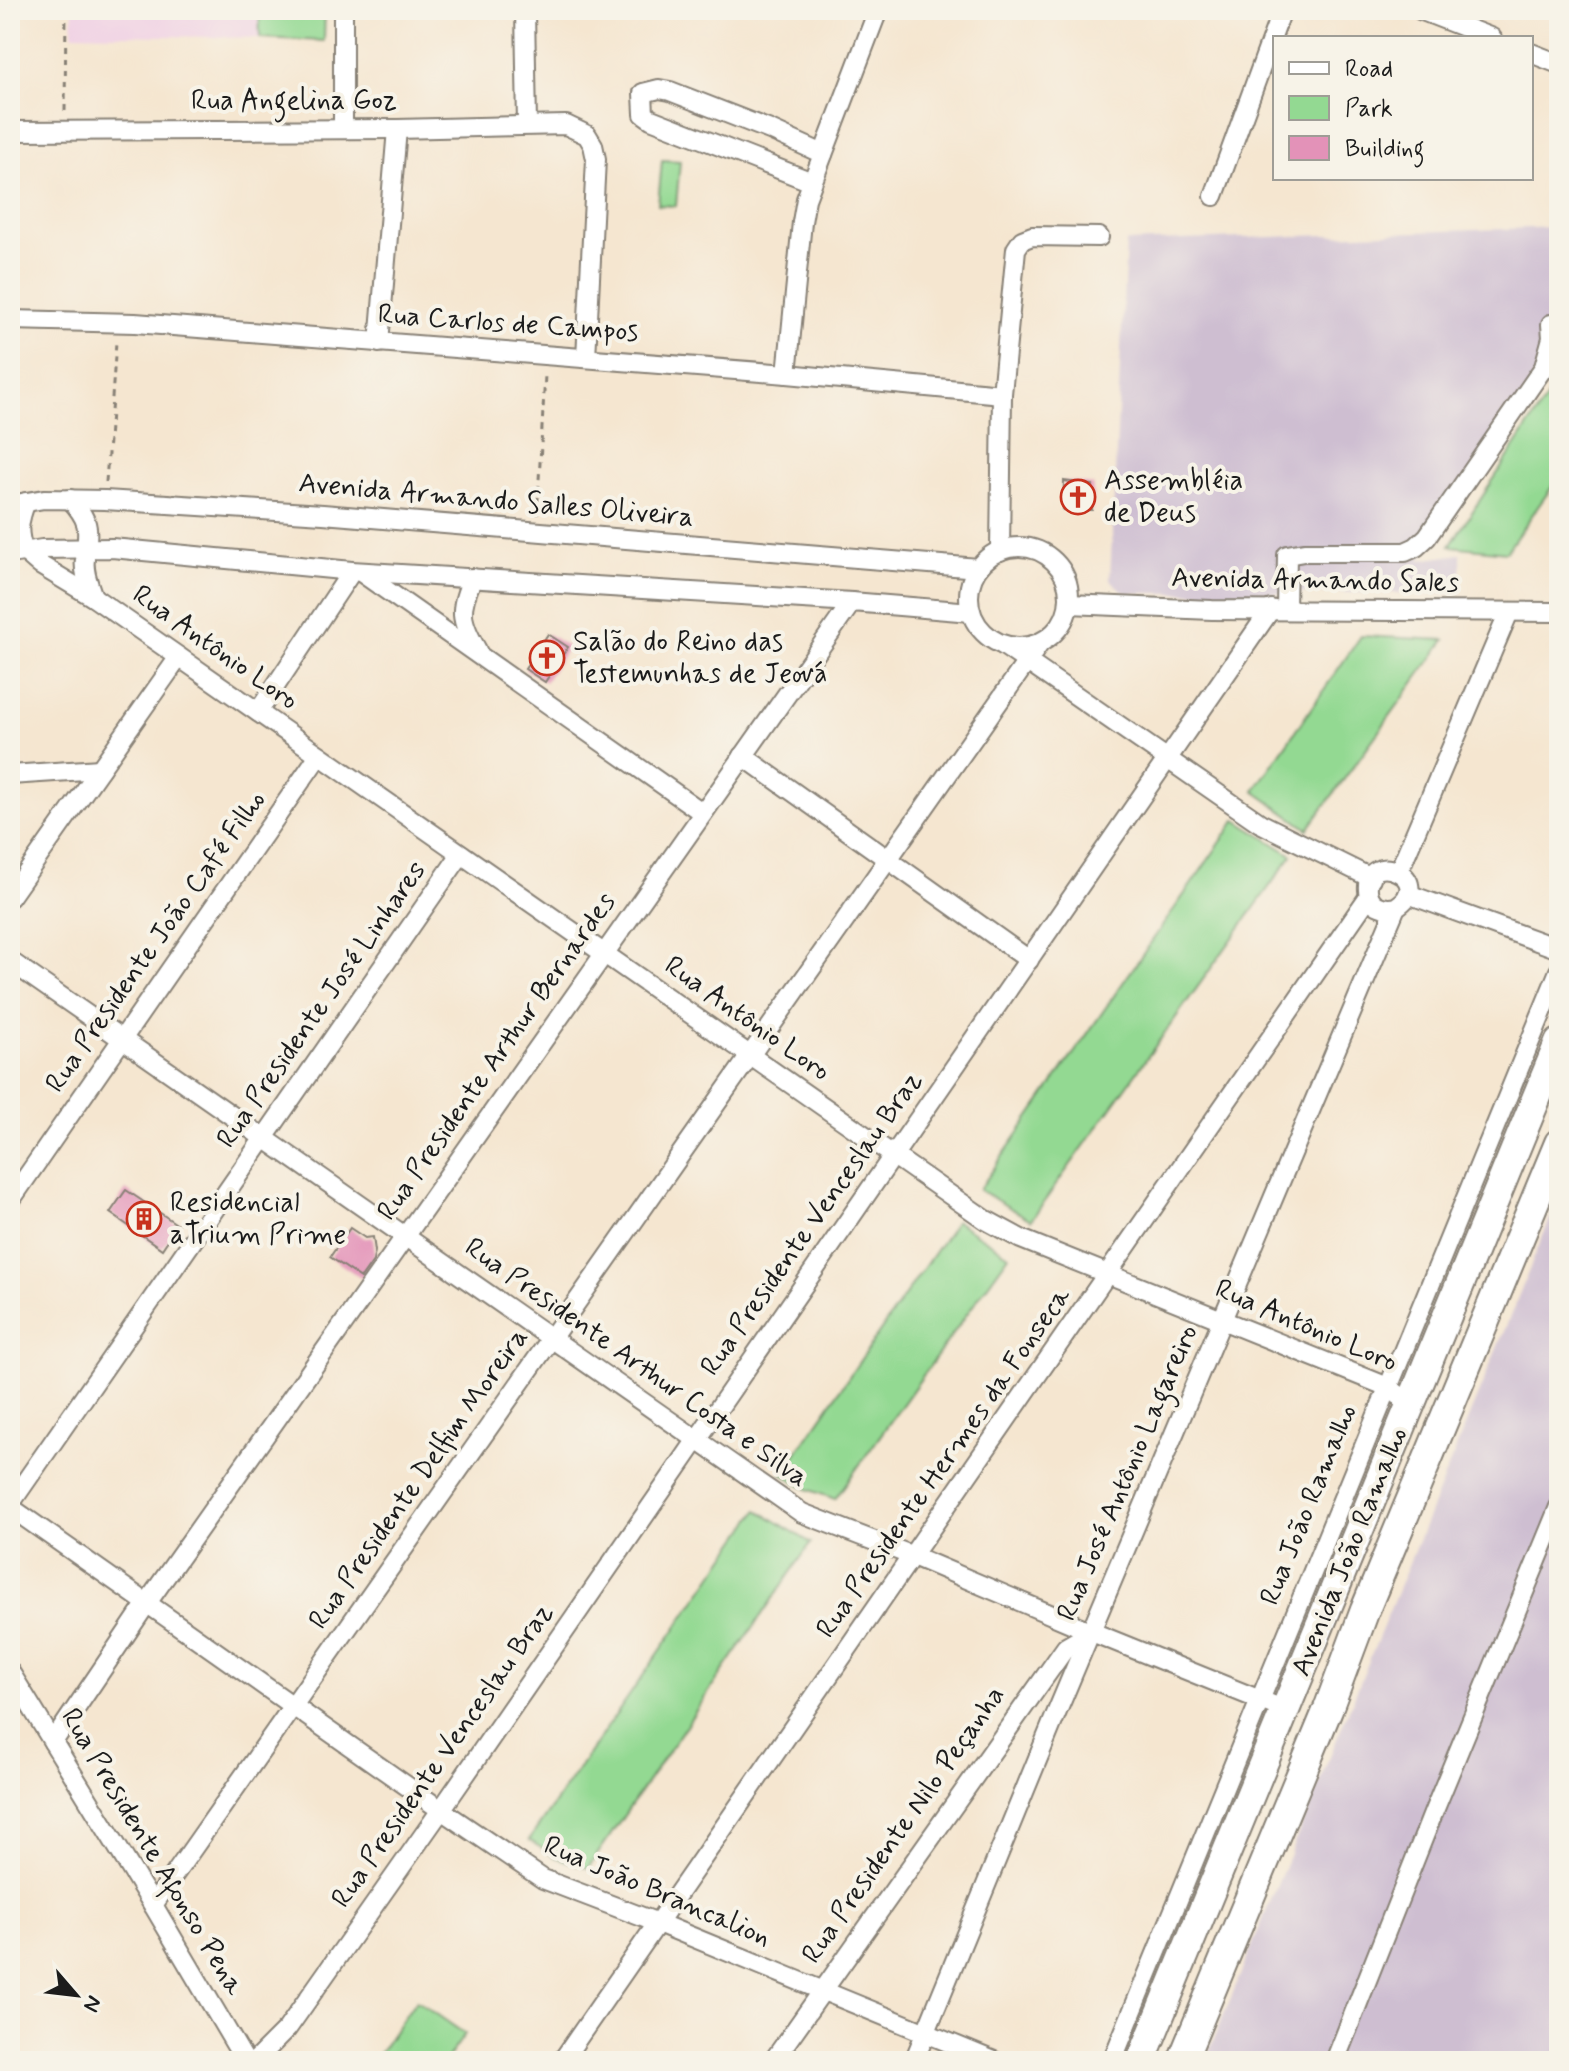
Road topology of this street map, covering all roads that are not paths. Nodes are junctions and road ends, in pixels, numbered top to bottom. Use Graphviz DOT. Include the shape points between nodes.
graph roads {
  1 [pos="343,10"];
  2 [pos="525,10"];
  3 [pos="878,10"];
  4 [pos="1282,10"];
  5 [pos="1420,10"];
  6 [pos="1487,36"];
  7 [pos="1533,54"];
  8 [pos="1559,64"];
  9 [pos="527,125"];
  10 [pos="343,129"];
  11 [pos="397,129"];
  12 [pos="10,131"];
  13 [pos="823,154"];
  14 [pos="812,182"];
  15 [pos="1214,196"];
  16 [pos="1099,237"];
  17 [pos="10,320"];
  18 [pos="1551,324"];
  19 [pos="379,343"];
  20 [pos="586,358"];
  21 [pos="787,374"];
  22 [pos="1002,394"];
  23 [pos="70,499"];
  24 [pos="18,504"];
  25 [pos="87,547"];
  26 [pos="1000,551"];
  27 [pos="17,553"];
  28 [pos="978,568"];
  29 [pos="356,571"];
  30 [pos="473,578"];
  31 [pos="93,597"];
  32 [pos="852,602"];
  33 [pos="1069,604"];
  34 [pos="1278,609"];
  35 [pos="971,612"];
  36 [pos="1509,612"];
  37 [pos="1559,612"];
  38 [pos="1043,641"];
  39 [pos="998,643"];
  40 [pos="478,653"];
  41 [pos="179,657"];
  42 [pos="1027,661"];
  43 [pos="1064,687"];
  44 [pos="1006,692"];
  45 [pos="258,712"];
  46 [pos="319,755"];
  47 [pos="743,756"];
  48 [pos="1168,759"];
  49 [pos="100,769"];
  50 [pos="10,775"];
  51 [pos="703,813"];
  52 [pos="461,854"];
  53 [pos="888,859"];
  54 [pos="1399,871"];
  55 [pos="1370,887"];
  56 [pos="10,897"];
  57 [pos="1402,900"];
  58 [pos="1559,949"];
  59 [pos="604,954"];
  60 [pos="1029,960"];
  61 [pos="10,961"];
  62 [pos="1559,971"];
  63 [pos="123,1040"];
  64 [pos="1559,1043"];
  65 [pos="750,1056"];
  66 [pos="264,1138"];
  67 [pos="1559,1143"];
  68 [pos="893,1155"];
  69 [pos="10,1201"];
  70 [pos="405,1237"];
  71 [pos="1108,1275"];
  72 [pos="1222,1321"];
  73 [pos="551,1339"];
  74 [pos="1388,1387"];
  75 [pos="1409,1408"];
  76 [pos="696,1441"];
  77 [pos="10,1506"];
  78 [pos="1559,1507"];
  79 [pos="913,1556"];
  80 [pos="147,1603"];
  81 [pos="1365,1610"];
  82 [pos="1092,1632"];
  83 [pos="10,1672"];
  84 [pos="1030,1696"];
  85 [pos="1272,1705"];
  86 [pos="293,1706"];
  87 [pos="1328,1709"];
  88 [pos="1056,1714"];
  89 [pos="53,1742"];
  90 [pos="441,1810"];
  91 [pos="153,1905"];
  92 [pos="658,1923"];
  93 [pos="822,1990"];
  94 [pos="926,2033"];
  95 [pos="245,2061"];
  96 [pos="255,2061"];
  97 [pos="562,2061"];
  98 [pos="773,2061"];
  99 [pos="914,2061"];
  100 [pos="994,2061"];
  101 [pos="1112,2061"];
  102 [pos="1141,2061"];
  103 [pos="1182,2061"];
  104 [pos="1335,2061"];
  1 -- 10 [label="street"];
  2 -- 9 [label="street"];
  3 -- 13 [label="street"];
  4 -- 15 [label="street"];
  5 -- 6 [label="street"];
  7 -- 8 [label="street"];
  9 -- 11 [label="street, Rua Angelina Goz"];
  9 -- 20 [label="street, Rua Angelina Goz" via="566,125 587,135 593,145"];
  10 -- 11 [label="street, Rua Angelina Goz"];
  10 -- 12 [label="street, Rua Angelina Goz"];
  11 -- 19 [label="street"];
  13 -- 14 [label="street"];
  13 -- 14 [label="street" via="670,91 643,93 644,114 651,119"];
  14 -- 21 [label="street" via="802,222"];
  16 -- 22 [label="street" via="1032,236 1016,249"];
  17 -- 19 [label="street, Rua Carlos de Campos" via="117,322"];
  18 -- 34 [label="street" via="1544,367 1427,537 1405,552 1287,555"];
  19 -- 20 [label="street, Rua Carlos de Campos"];
  20 -- 21 [label="street, Rua Carlos de Campos"];
  21 -- 22 [label="street, Rua Carlos de Campos"];
  22 -- 26 [label="street"];
  23 -- 24 [label="street, Avenida Armando Salles Oliveira"];
  23 -- 25 [label="street, Rua Antônio Loro" via="85,520"];
  23 -- 28 [label="street, Avenida Armando Salles Oliveira" via="323,514"];
  24 -- 27 [label="street"];
  25 -- 27 [label="street"];
  25 -- 29 [label="street"];
  25 -- 31 [label="street, Rua Antônio Loro" via="85,572"];
  26 -- 28 [label="street"];
  26 -- 33 [label="street" via="1020,546 1048,555 1066,578"];
  27 -- 31 [label="street, Rua Antônio Loro"];
  28 -- 35 [label="street" via="971,582"];
  29 -- 30 [label="street"];
  29 -- 40 [label="street"];
  29 -- 45 [label="street"];
  30 -- 32 [label="street"];
  30 -- 40 [label="street" via="461,613"];
  31 -- 41 [label="street, Rua Antônio Loro"];
  32 -- 35 [label="street"];
  32 -- 47 [label="street, Rua Presidente Arthur Bernardes"];
  33 -- 34 [label="street, Avenida Armando Sales"];
  33 -- 38 [label="street" via="1061,625"];
  34 -- 36 [label="street, Avenida Armando Sales"];
  34 -- 48 [label="street, Rua Presidente Venceslau Braz"];
  35 -- 39 [label="street" via="983,633"];
  36 -- 37 [label="street, Avenida Armando Sales"];
  36 -- 54 [label="street"];
  38 -- 39 [label="street" via="1022,647"];
  38 -- 42 [label="street, Rua Presidente Delfim Moreira"];
  38 -- 43 [label="street"];
  39 -- 42 [label="street"];
  39 -- 44 [label="street" via="1007,670"];
  40 -- 51 [label="street"];
  41 -- 45 [label="street, Rua Antônio Loro"];
  41 -- 49 [label="street"];
  42 -- 43 [label="street"];
  42 -- 44 [label="street, Rua Presidente Delfim Moreira"];
  43 -- 48 [label="street"];
  44 -- 53 [label="street, Rua Presidente Delfim Moreira"];
  45 -- 46 [label="street, Rua Antônio Loro"];
  46 -- 52 [label="street, Rua Antônio Loro"];
  46 -- 63 [label="street, Rua Presidente João Café Filho"];
  47 -- 51 [label="street, Rua Presidente Arthur Bernardes"];
  47 -- 53 [label="street"];
  48 -- 55 [label="street" via="1260,823"];
  48 -- 60 [label="street, Rua Presidente Venceslau Braz"];
  49 -- 50 [label="street"];
  49 -- 56 [label="street"];
  51 -- 59 [label="street, Rua Presidente Arthur Bernardes"];
  52 -- 59 [label="street, Rua Antônio Loro"];
  52 -- 66 [label="street, Rua Presidente José Linhares"];
  53 -- 60 [label="street"];
  53 -- 65 [label="street, Rua Presidente Delfim Moreira"];
  54 -- 55 [label="street" via="1381,870"];
  54 -- 57 [label="street" via="1407,881"];
  55 -- 57 [label="street" via="1372,901 1383,908"];
  55 -- 71 [label="street, Rua Presidente Hermes da Fonseca"];
  57 -- 58 [label="street"];
  57 -- 72 [label="street, Rua José Antônio Lagareiro"];
  59 -- 65 [label="street, Rua Antônio Loro"];
  59 -- 70 [label="street, Rua Presidente Arthur Bernardes"];
  60 -- 68 [label="street, Rua Presidente Venceslau Braz"];
  61 -- 63 [label="street, Rua Presidente Arthur Costa e Silva"];
  62 -- 74 [label="street, Rua João Ramalho"];
  63 -- 66 [label="street, Rua Presidente Arthur Costa e Silva"];
  63 -- 69 [label="street, Rua Presidente João Café Filho"];
  64 -- 75 [label="highway, Avenida João Ramalho"];
  65 -- 68 [label="street, Rua Antônio Loro"];
  65 -- 73 [label="street, Rua Presidente Delfim Moreira"];
  66 -- 70 [label="street, Rua Presidente Arthur Costa e Silva"];
  66 -- 77 [label="street, Rua Presidente José Linhares"];
  67 -- 81 [label="highway, Avenida João Ramalho"];
  68 -- 71 [label="street, Rua Antônio Loro" via="1005,1231"];
  68 -- 76 [label="street, Rua Presidente Venceslau Braz"];
  70 -- 73 [label="street, Rua Presidente Arthur Costa e Silva"];
  70 -- 80 [label="street, Rua Presidente Arthur Bernardes"];
  71 -- 72 [label="street, Rua Antônio Loro"];
  71 -- 79 [label="street, Rua Presidente Hermes da Fonseca"];
  72 -- 74 [label="street, Rua Antônio Loro"];
  72 -- 82 [label="street, Rua José Antônio Lagareiro"];
  73 -- 76 [label="street, Rua Presidente Arthur Costa e Silva"];
  73 -- 86 [label="street, Rua Presidente Delfim Moreira"];
  74 -- 75 [label="street, Rua Antônio Loro"];
  74 -- 85 [label="street, Rua João Ramalho"];
  75 -- 81 [label="highway" via="1417,1447 1394,1504"];
  75 -- 85 [label="highway, Avenida João Ramalho"];
  76 -- 79 [label="street, Rua Presidente Arthur Costa e Silva" via="802,1513"];
  76 -- 90 [label="street, Rua Presidente Venceslau Braz"];
  77 -- 80 [label="street, Rua João Brancalion"];
  78 -- 104 [label="street"];
  79 -- 82 [label="street, Rua Presidente Arthur Costa e Silva"];
  79 -- 92 [label="street, Rua Presidente Hermes da Fonseca"];
  80 -- 86 [label="street, Rua João Brancalion"];
  80 -- 89 [label="street, Rua Presidente Arthur Bernardes"];
  81 -- 87 [label="highway, Avenida João Ramalho"];
  82 -- 84 [label="street, Rua Presidente Nilo Peçanha" via="1066,1647"];
  82 -- 85 [label="street, Rua Presidente Arthur Costa e Silva"];
  82 -- 88 [label="street, Rua José Antônio Lagareiro"];
  83 -- 89 [label="street, Rua Presidente Afonso Pena"];
  84 -- 88 [label="street" via="1046,1702"];
  84 -- 93 [label="street, Rua Presidente Nilo Peçanha"];
  85 -- 87 [label="highway" via="1307,1715"];
  85 -- 101 [label="street, Rua João Ramalho"];
  85 -- 102 [label="highway, Avenida João Ramalho"];
  86 -- 90 [label="street, Rua João Brancalion"];
  86 -- 91 [label="street, Rua Presidente Delfim Moreira"];
  87 -- 103 [label="highway, Avenida João Ramalho"];
  88 -- 94 [label="street, Rua José Antônio Lagareiro"];
  89 -- 91 [label="street, Rua Presidente Afonso Pena"];
  90 -- 92 [label="street, Rua João Brancalion" via="543,1879"];
  90 -- 96 [label="street, Rua Presidente Venceslau Braz" via="287,2029"];
  91 -- 95 [label="street, Rua Presidente Afonso Pena"];
  92 -- 93 [label="street, Rua João Brancalion"];
  92 -- 97 [label="street, Rua Presidente Hermes da Fonseca"];
  93 -- 94 [label="street, Rua João Brancalion"];
  93 -- 98 [label="street, Rua Presidente Nilo Peçanha"];
  94 -- 99 [label="street, Rua José Antônio Lagareiro"];
  94 -- 100 [label="street, Rua João Brancalion"];
}
